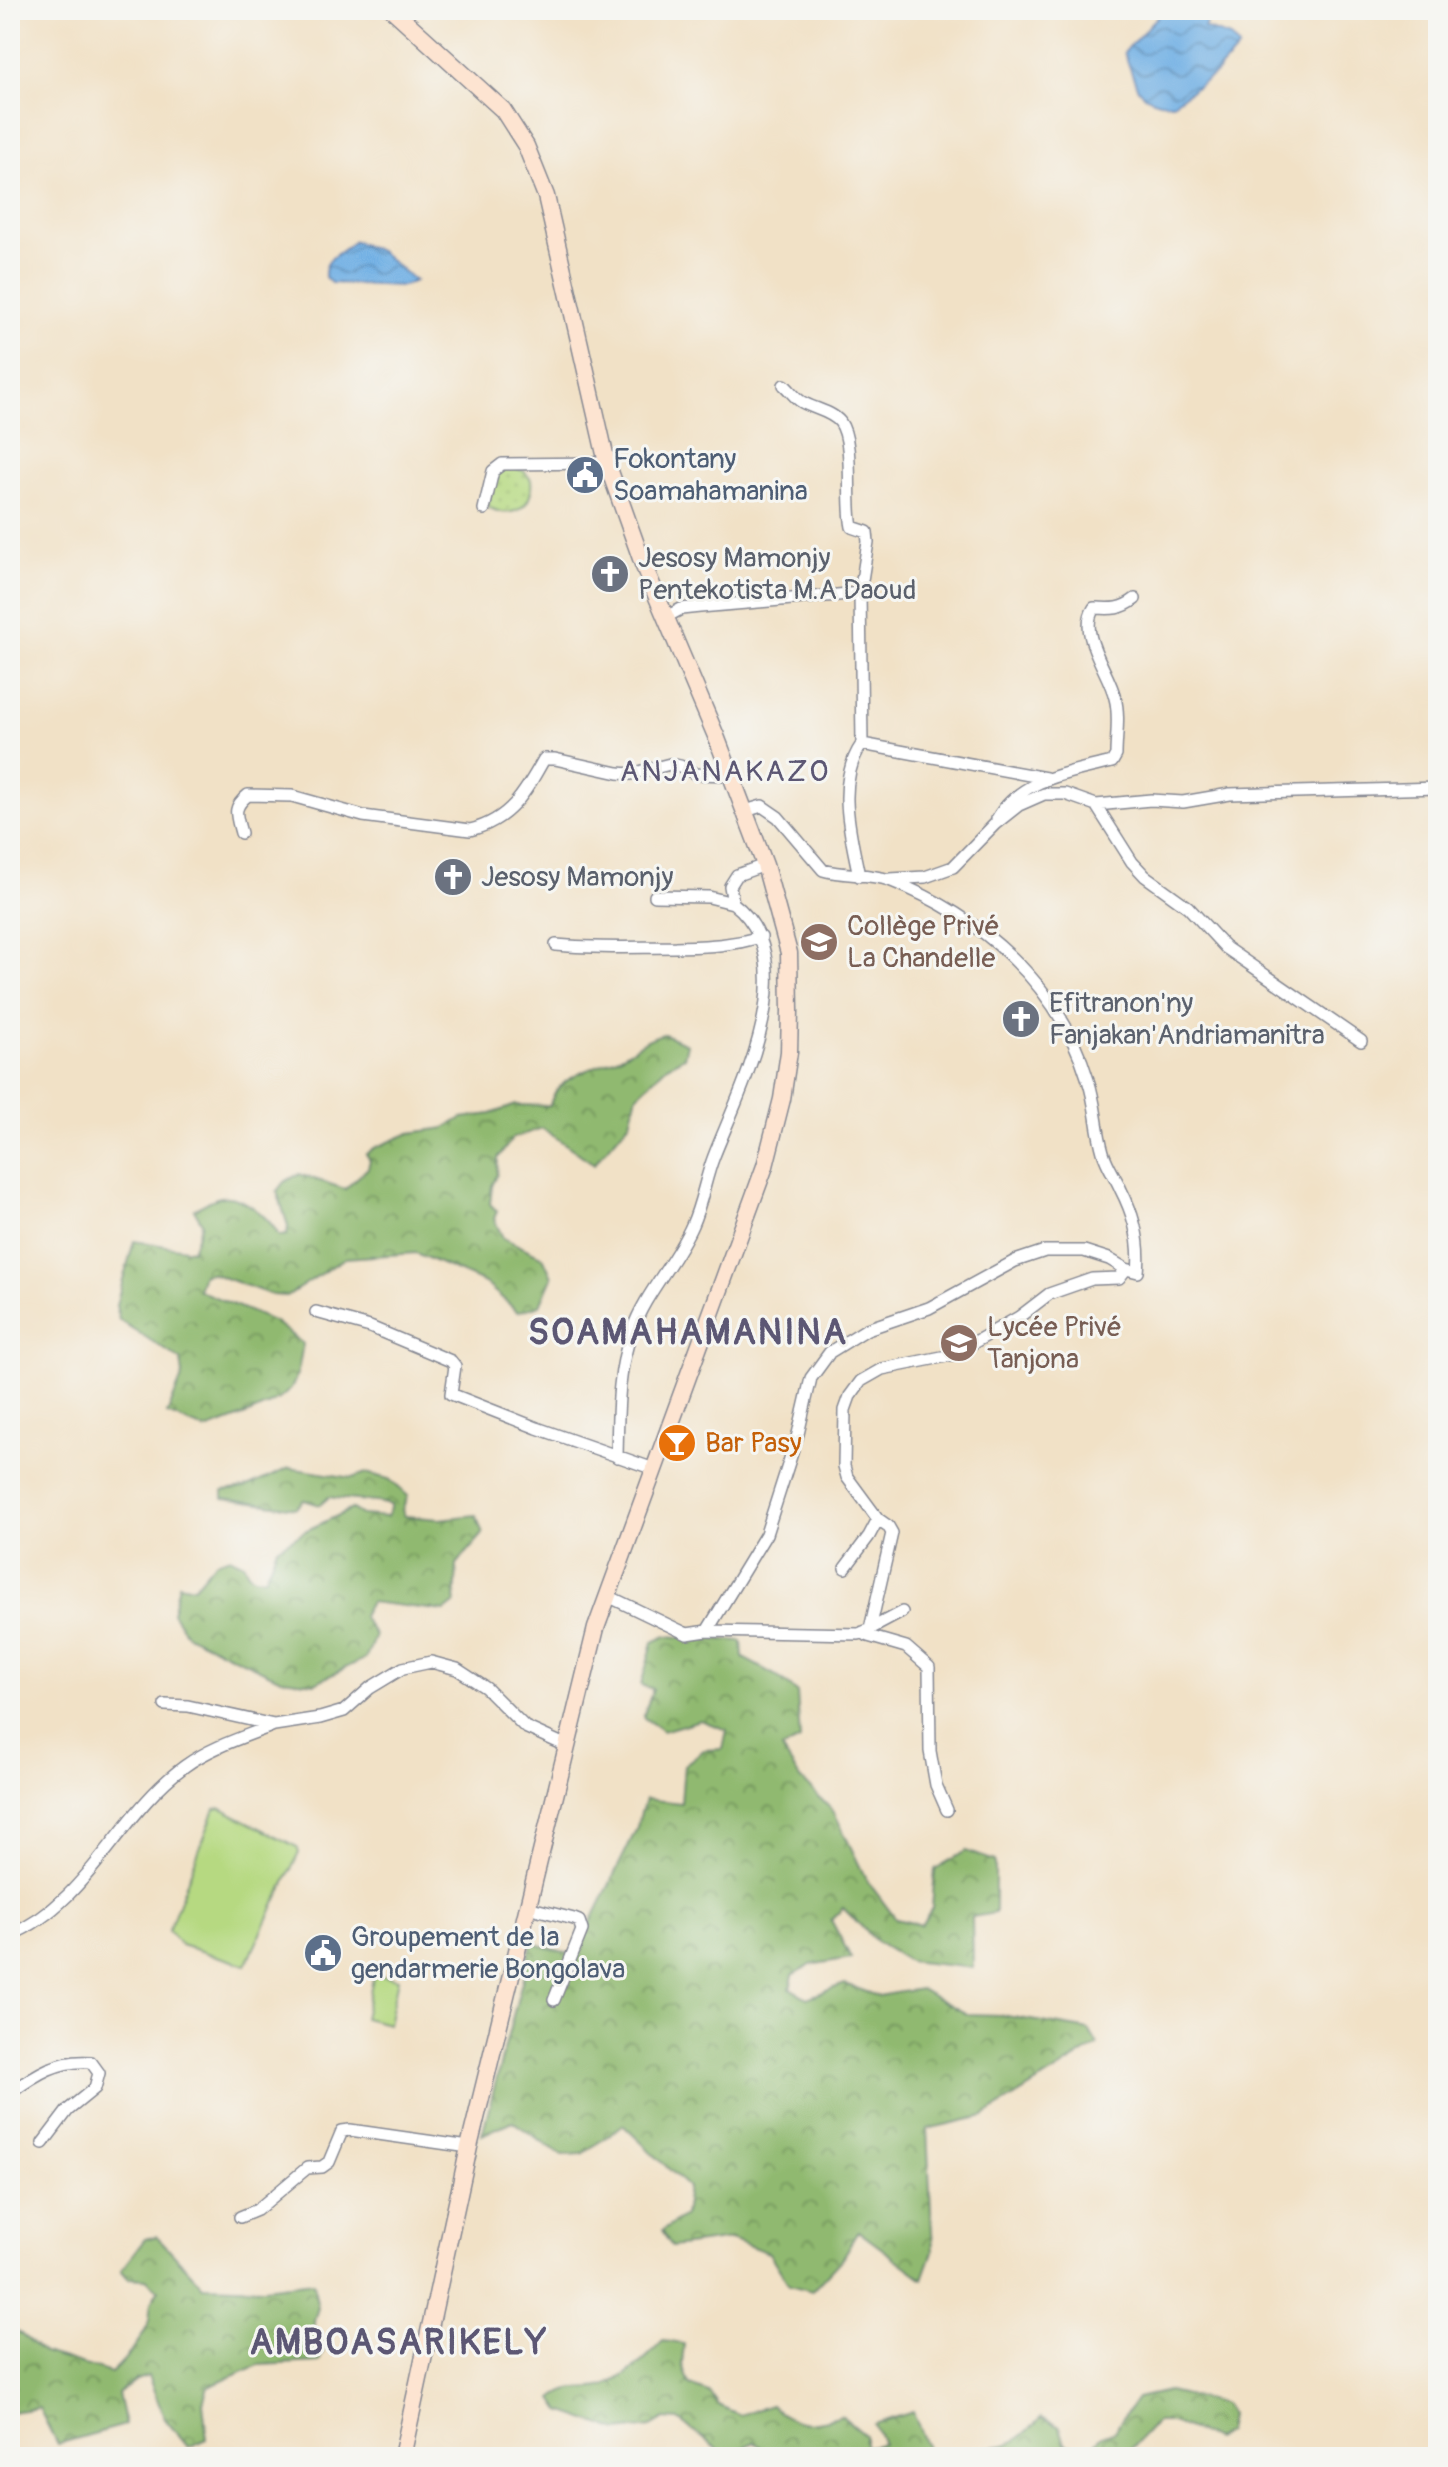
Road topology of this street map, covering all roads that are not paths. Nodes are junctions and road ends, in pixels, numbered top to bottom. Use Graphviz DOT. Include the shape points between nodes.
graph roads {
  1 [pos="393,10"];
  2 [pos="784,385"];
  3 [pos="607,463"];
  4 [pos="484,509"];
  5 [pos="860,593"];
  6 [pos="1135,599"];
  7 [pos="666,617"];
  8 [pos="862,744"];
  9 [pos="731,775"];
  10 [pos="1046,778"];
  11 [pos="1438,788"];
  12 [pos="1096,805"];
  13 [pos="745,811"];
  14 [pos="995,824"];
  15 [pos="241,833"];
  16 [pos="765,865"];
  17 [pos="859,876"];
  18 [pos="886,879"];
  19 [pos="655,896"];
  20 [pos="733,903"];
  21 [pos="761,937"];
  22 [pos="556,945"];
  23 [pos="1361,1041"];
  24 [pos="1126,1269"];
  25 [pos="316,1312"];
  26 [pos="617,1457"];
  27 [pos="654,1469"];
  28 [pos="878,1519"];
  29 [pos="845,1568"];
  30 [pos="608,1596"];
  31 [pos="902,1612"];
  32 [pos="867,1630"];
  33 [pos="707,1631"];
  34 [pos="165,1705"];
  35 [pos="274,1725"];
  36 [pos="567,1746"];
  37 [pos="947,1810"];
  38 [pos="527,1907"];
  39 [pos="10,1935"];
  40 [pos="554,2000"];
  41 [pos="10,2093"];
  42 [pos="43,2143"];
  43 [pos="469,2147"];
  44 [pos="240,2217"];
  45 [pos="402,2457"];
  1 -- 3 [label="main road" via="503,110 526,146 546,196"];
  2 -- 5 [label="street" via="800,401 842,424 852,527 867,532"];
  3 -- 4 [label="street" via="502,464 493,471"];
  3 -- 7 [label="main road"];
  5 -- 7 [label="street" via="681,609"];
  5 -- 8 [label="street"];
  6 -- 10 [label="street" via="1115,610 1094,608 1088,617 1116,700 1116,755 1112,762"];
  7 -- 9 [label="main road"];
  8 -- 10 [label="street"];
  8 -- 17 [label="street" via="850,766 848,806"];
  9 -- 13 [label="main road"];
  9 -- 15 [label="street" via="696,774 670,764 618,773 544,759 512,809 470,830 363,816 292,796 248,795 236,813"];
  10 -- 14 [label="street" via="1004,806"];
  11 -- 12 [label="street" via="1230,794 1183,802"];
  12 -- 14 [label="street" via="1065,794 1044,794"];
  12 -- 23 [label="street" via="1145,876 1188,907 1226,948"];
  13 -- 16 [label="main road"];
  13 -- 17 [label="street" via="762,806 823,870"];
  14 -- 18 [label="street" via="953,867 925,877"];
  16 -- 20 [label="street" via="737,875 730,886"];
  16 -- 27 [label="main road" via="789,953 789,1052 782,1099 765,1166"];
  17 -- 18 [label="street"];
  18 -- 24 [label="street" via="1002,945 1067,1025 1089,1081 1108,1169 1134,1218 1138,1272"];
  19 -- 20 [label="street"];
  20 -- 21 [label="street"];
  21 -- 22 [label="street" via="709,948"];
  21 -- 26 [label="street" via="767,982 747,1079 710,1166 692,1226 631,1333 619,1391"];
  24 -- 28 [label="street" via="1119,1278 1092,1279 1049,1294 952,1355 882,1369 861,1381 845,1410 844,1466"];
  24 -- 33 [label="street" via="1084,1251 1045,1251 1015,1261 929,1308 867,1329 830,1352 811,1378 766,1534"];
  25 -- 26 [label="street" via="370,1327 451,1361 451,1394"];
  26 -- 27 [label="street"];
  27 -- 30 [label="main road"];
  28 -- 29 [label="street"];
  28 -- 32 [label="street" via="892,1533"];
  30 -- 33 [label="street" via="687,1634"];
  30 -- 36 [label="main road"];
  31 -- 32 [label="street"];
  32 -- 33 [label="street"];
  32 -- 37 [label="street" via="868,1636 906,1647 929,1667 930,1751"];
  34 -- 35 [label="street"];
  35 -- 36 [label="street" via="344,1711 403,1668 431,1662 457,1669 486,1688 525,1727"];
  35 -- 39 [label="street" via="184,1766 52,1910"];
  36 -- 38 [label="main road"];
  38 -- 40 [label="street" via="579,1921 582,1930"];
  38 -- 43 [label="main road"];
  41 -- 42 [label="street" via="71,2060 91,2062 99,2073 95,2088 68,2110"];
  43 -- 44 [label="street" via="342,2131 329,2162 307,2168 257,2210"];
  43 -- 45 [label="main road"];
}
